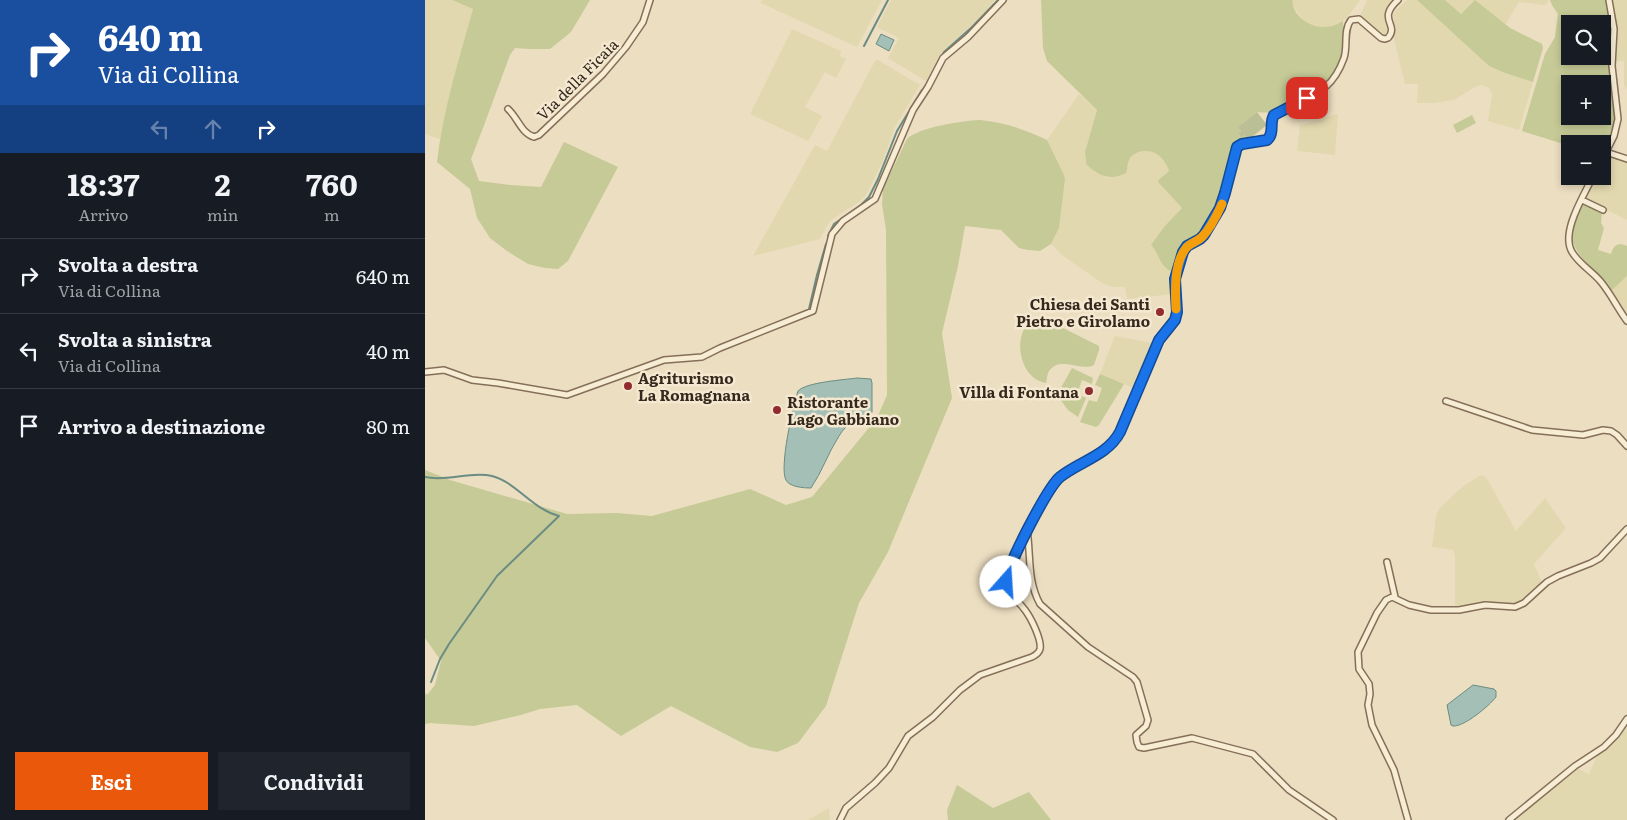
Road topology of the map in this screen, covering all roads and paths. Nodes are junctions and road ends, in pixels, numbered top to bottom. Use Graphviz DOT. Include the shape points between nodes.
graph roads {
  1 [pos="650,0"];
  2 [pos="1003,0"];
  3 [pos="1398,0"];
  4 [pos="1609,0"];
  5 [pos="508,109"];
  6 [pos="1611,142"];
  7 [pos="1611,154"];
  8 [pos="1627,159"];
  9 [pos="1589,185"];
  10 [pos="1582,200"];
  11 [pos="1603,210"];
  12 [pos="1627,321"];
  13 [pos="425,372"];
  14 [pos="1446,401"];
  15 [pos="1627,446"];
  16 [pos="1027,529"];
  17 [pos="1627,529"];
  18 [pos="1387,562"];
  19 [pos="1395,597"];
  20 [pos="1627,719"];
  21 [pos="840,820"];
  22 [pos="1333,820"];
  23 [pos="1408,820"];
  24 [pos="1509,820"];
  1 -- 5 [label="street, Via della Ficaia" via="643,22 630,43 539,135 534,137 526,133"];
  2 -- 13 [label="street" via="943,58 913,110 875,199 835,229 813,311 702,357 664,360 567,396 472,380 444,370"];
  3 -- 16 [label="street" via="1388,13 1392,32 1389,38 1381,38 1359,19 1351,20 1344,57 1330,83 1274,115 1272,133 1267,140 1237,147 1220,208 1204,235 1183,252 1175,279 1175,320 1159,340 1118,436 1105,450 1058,479"];
  4 -- 6 [label="street" via="1614,29 1612,66 1618,119"];
  7 -- 8 [label="street"];
  9 -- 10 [label="street"];
  10 -- 11 [label="street"];
  10 -- 12 [label="street" via="1571,225 1571,250 1603,285"];
  14 -- 15 [label="street" via="1532,430 1583,435 1607,430"];
  16 -- 21 [label="street" via="1008,570 1006,582 1037,633 1038,653 980,675 960,690 933,717 907,736 889,768 846,808"];
  16 -- 22 [label="street" via="1031,580 1040,604 1088,647 1126,671 1137,682 1148,720 1137,735 1139,747 1192,738 1253,754 1289,790"];
  17 -- 19 [label="street" via="1600,558 1547,582 1515,607 1485,605 1459,610 1431,610"];
  18 -- 19 [label="street"];
  19 -- 23 [label="street" via="1386,600 1372,622 1359,652 1359,669 1369,684 1368,705 1372,725 1394,770"];
  20 -- 24 [label="street" via="1604,747 1575,766"];
}
